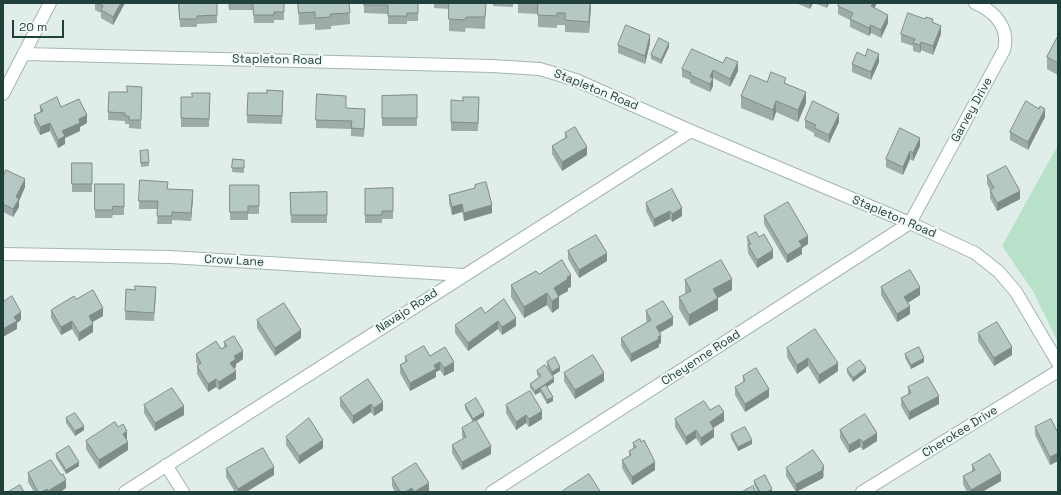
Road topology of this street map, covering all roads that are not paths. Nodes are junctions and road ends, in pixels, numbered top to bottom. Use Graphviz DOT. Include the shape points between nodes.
graph roads {
  1 [pos="50,3"];
  2 [pos="975,3"];
  3 [pos="25,54"];
  4 [pos="3,94"];
  5 [pos="691,131"];
  6 [pos="910,223"];
  7 [pos="3,254"];
  8 [pos="464,275"];
  9 [pos="1058,363"];
  10 [pos="1058,371"];
  11 [pos="166,466"];
  12 [pos="124,492"];
  13 [pos="183,492"];
  14 [pos="492,492"];
  15 [pos="862,492"];
  1 -- 3 [label="street"];
  2 -- 6 [label="street, Garvey Drive" via="992,12 998,20 1005,35 1004,50"];
  3 -- 4 [label="street"];
  3 -- 5 [label="street, Stapleton Road" via="540,69 576,80"];
  5 -- 6 [label="street, Stapleton Road"];
  5 -- 8 [label="street, Navajo Road"];
  6 -- 9 [label="street, Stapleton Road" via="974,253 999,272 1024,304"];
  6 -- 14 [label="street, Cheyenne Road"];
  7 -- 8 [label="street, Crow Lane" via="170,257"];
  8 -- 11 [label="street, Navajo Road"];
  10 -- 15 [label="street, Cherokee Drive"];
  11 -- 12 [label="street, Navajo Road"];
  11 -- 13 [label="street"];
}
